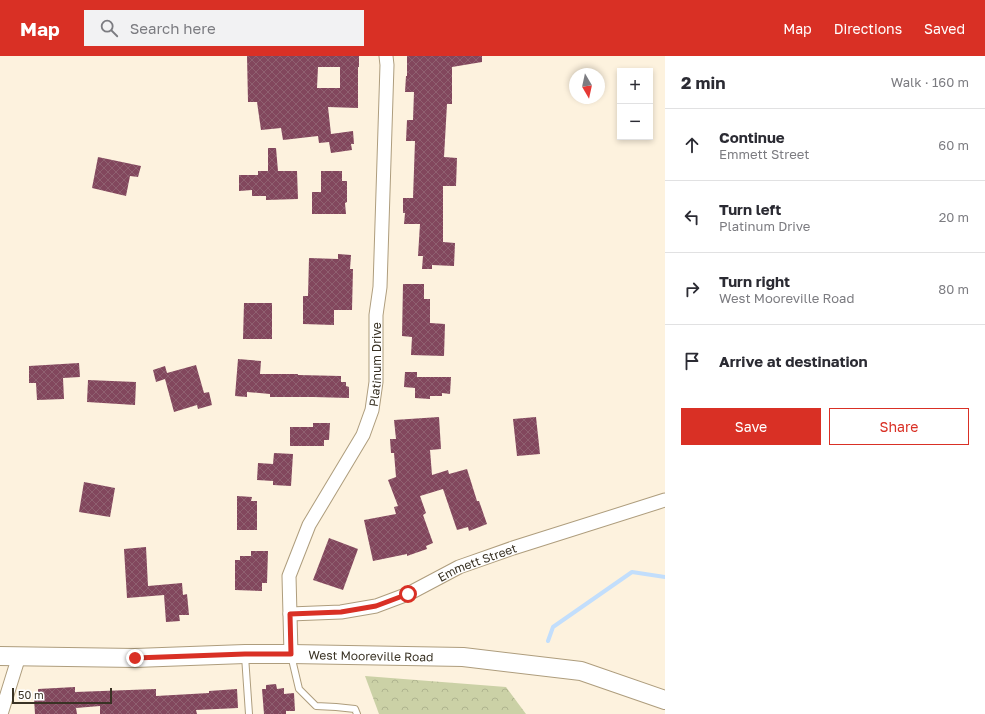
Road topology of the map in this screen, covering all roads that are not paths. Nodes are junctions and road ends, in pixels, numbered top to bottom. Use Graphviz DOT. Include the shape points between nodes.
graph roads {
  1 [pos="386,56"];
  2 [pos="665,500"];
  3 [pos="290,614"];
  4 [pos="245,654"];
  5 [pos="291,654"];
  6 [pos="0,656"];
  7 [pos="19,656"];
  8 [pos="665,700"];
  9 [pos="1,714"];
  10 [pos="249,714"];
  11 [pos="357,714"];
  1 -- 3 [label="street, Platinum Drive" via="380,287 376,315 376,382 372,410 363,435 306,532 289,576"];
  2 -- 3 [label="street, Emmett Street" via="459,567 408,594 376,606 341,612"];
  3 -- 5 [label="street, Platinum Drive"];
  4 -- 5 [label="main road, West Mooreville Road"];
  4 -- 7 [label="main road, West Mooreville Road" via="135,658"];
  4 -- 10 [label="lane"];
  5 -- 8 [label="main road, West Mooreville Road" via="462,657 573,670"];
  5 -- 11 [label="lane" via="300,689 316,706 354,710"];
  6 -- 7 [label="main road, West Mooreville Road"];
  7 -- 9 [label="street"];
}
